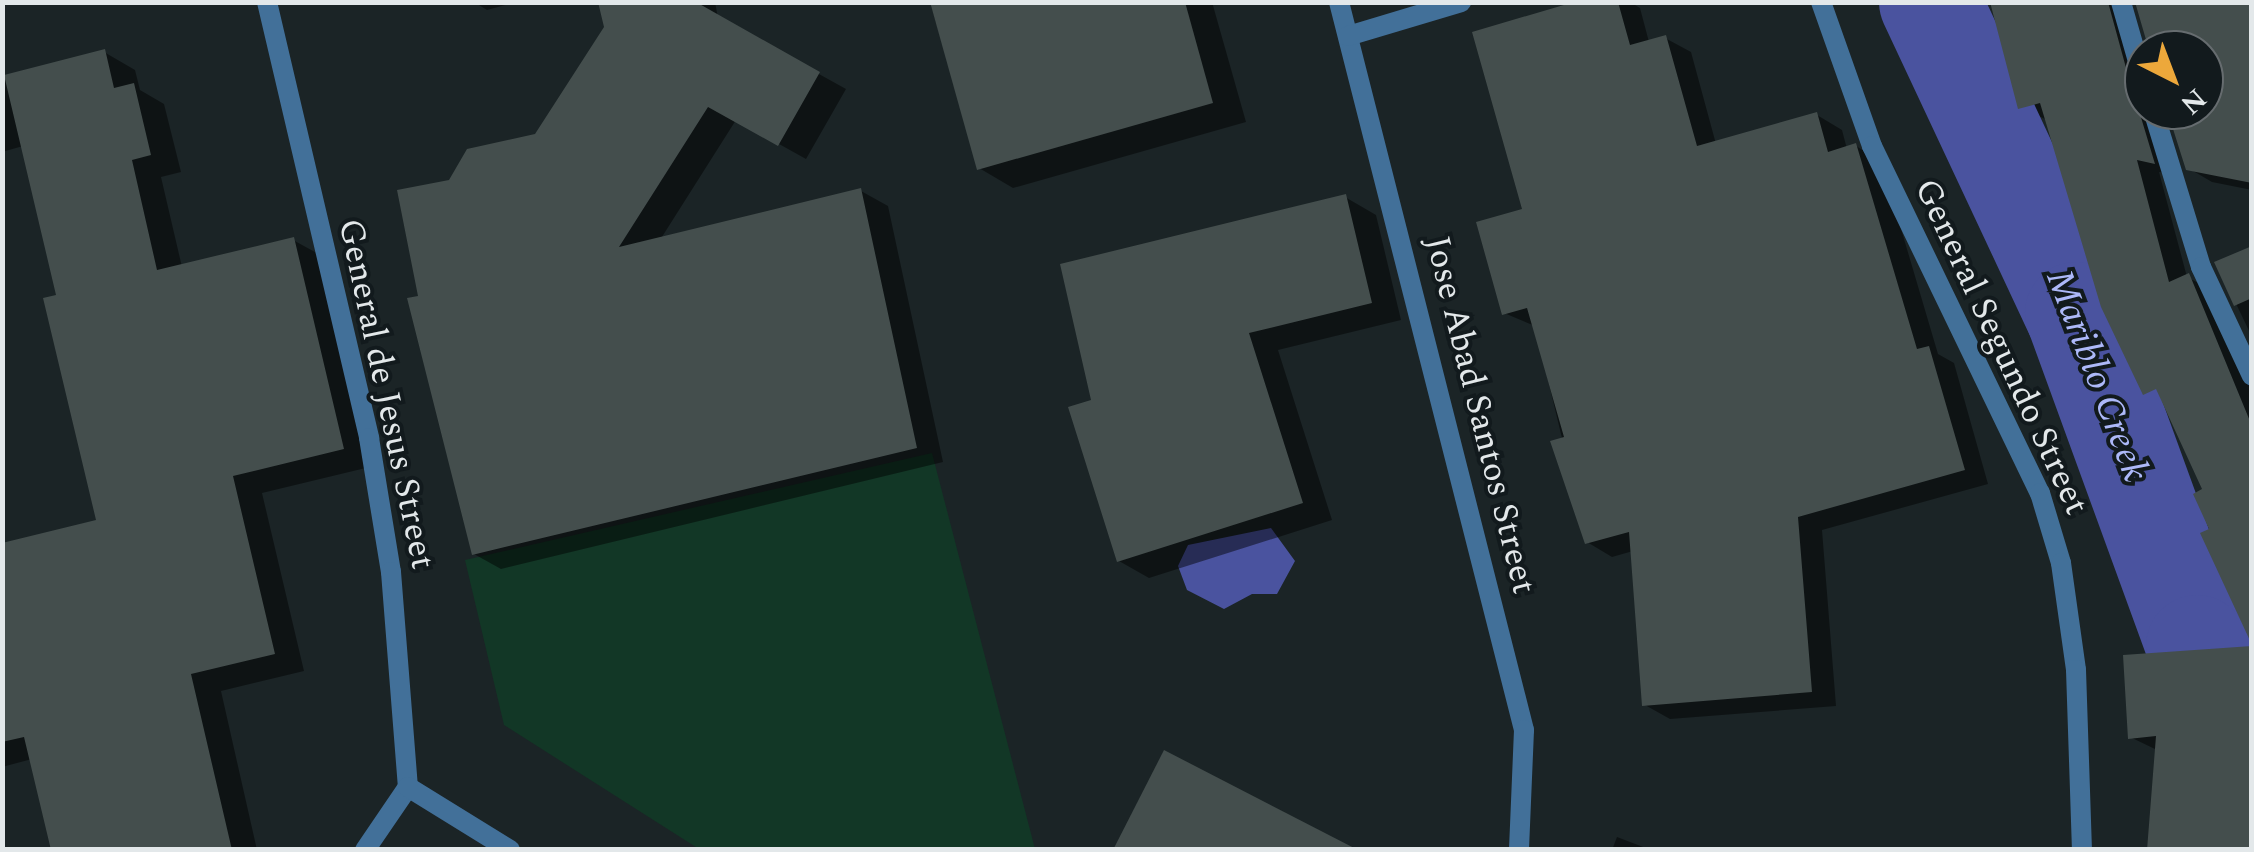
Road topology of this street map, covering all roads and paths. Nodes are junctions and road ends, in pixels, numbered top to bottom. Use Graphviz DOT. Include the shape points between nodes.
graph roads {
  1 [pos="267,2"];
  2 [pos="1339,2"];
  3 [pos="1462,2"];
  4 [pos="1821,2"];
  5 [pos="2121,2"];
  6 [pos="2129,30"];
  7 [pos="1348,36"];
  8 [pos="2158,130"];
  9 [pos="2252,376"];
  10 [pos="408,787"];
  11 [pos="365,850"];
  12 [pos="510,850"];
  13 [pos="1519,850"];
  14 [pos="2082,850"];
  1 -- 10 [label="street, General de Jesus Street" via="369,438 392,572"];
  2 -- 7 [label="street, Jose Abad Santos Street"];
  3 -- 7 [label="street"];
  4 -- 14 [label="street, General Segundo Street" via="1872,146 2050,528 2076,670"];
  5 -- 6 [label="street"];
  7 -- 13 [label="street, Jose Abad Santos Street" via="1524,730"];
  8 -- 9 [label="street" via="2201,267"];
  10 -- 11 [label="street"];
  10 -- 12 [label="street"];
}
